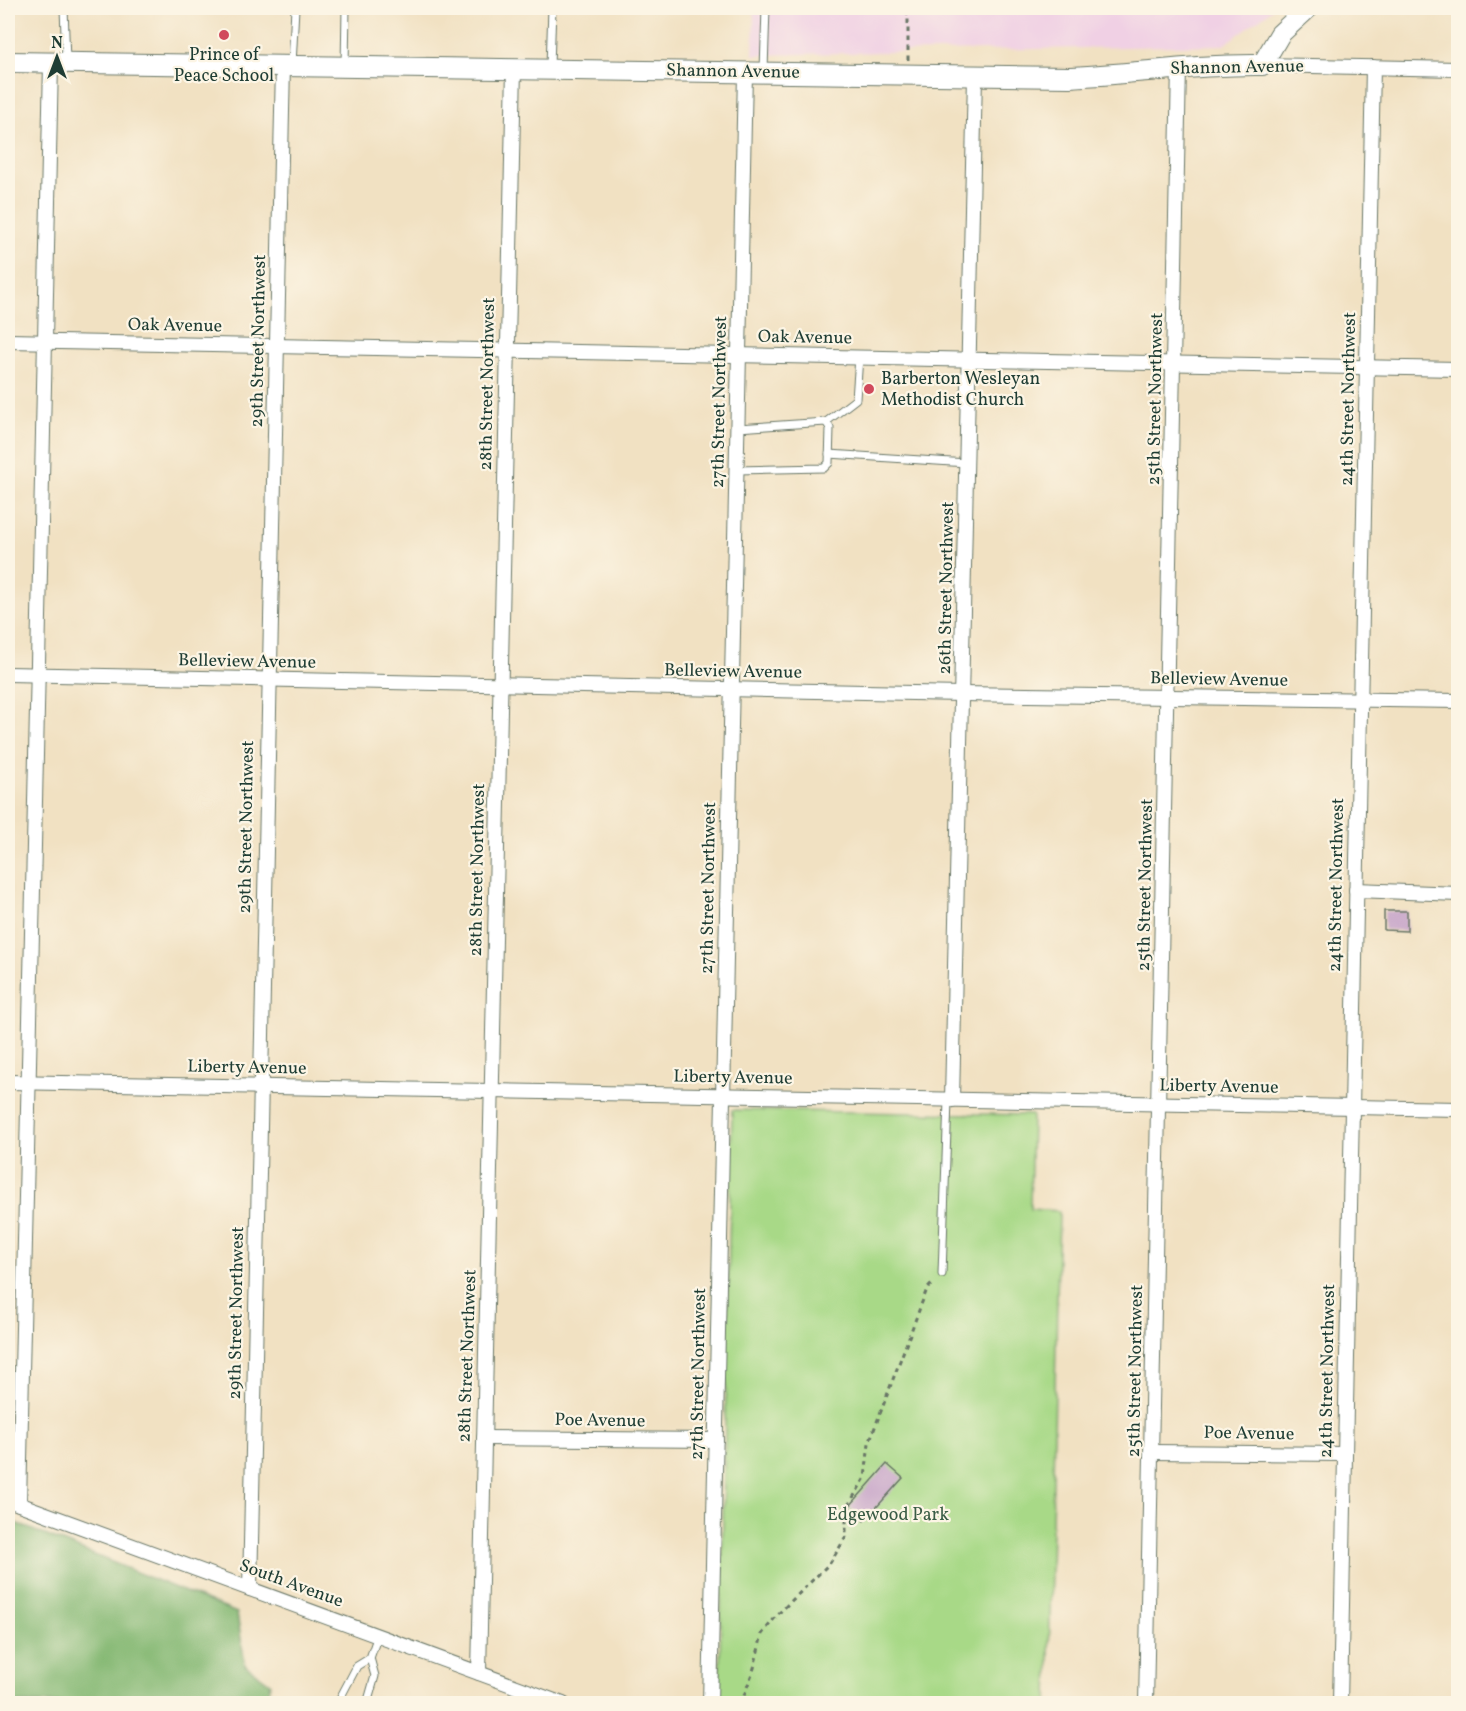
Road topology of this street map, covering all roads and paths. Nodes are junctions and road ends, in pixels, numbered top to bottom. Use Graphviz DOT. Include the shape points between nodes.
graph roads {
  1 [pos="64,8"];
  2 [pos="295,8"];
  3 [pos="346,8"];
  4 [pos="552,8"];
  5 [pos="766,8"];
  6 [pos="908,8"];
  7 [pos="1308,8"];
  8 [pos="908,58"];
  9 [pos="8,62"];
  10 [pos="58,63"];
  11 [pos="287,65"];
  12 [pos="1262,65"];
  13 [pos="345,66"];
  14 [pos="1179,67"];
  15 [pos="1373,67"];
  16 [pos="514,68"];
  17 [pos="550,69"];
  18 [pos="1458,69"];
  19 [pos="754,73"];
  20 [pos="975,76"];
  21 [pos="8,341"];
  22 [pos="45,342"];
  23 [pos="277,346"];
  24 [pos="507,349"];
  25 [pos="739,354"];
  26 [pos="859,357"];
  27 [pos="970,360"];
  28 [pos="1174,365"];
  29 [pos="1368,368"];
  30 [pos="1458,369"];
  31 [pos="826,422"];
  32 [pos="738,428"];
  33 [pos="829,454"];
  34 [pos="968,463"];
  35 [pos="737,470"];
  36 [pos="8,675"];
  37 [pos="37,675"];
  38 [pos="268,680"];
  39 [pos="499,685"];
  40 [pos="731,690"];
  41 [pos="962,694"];
  42 [pos="1167,697"];
  43 [pos="1359,700"];
  44 [pos="1458,701"];
  45 [pos="1356,890"];
  46 [pos="1458,894"];
  47 [pos="8,1082"];
  48 [pos="30,1083"];
  49 [pos="260,1086"];
  50 [pos="492,1091"];
  51 [pos="721,1096"];
  52 [pos="950,1100"];
  53 [pos="1159,1104"];
  54 [pos="1350,1107"];
  55 [pos="1458,1109"];
  56 [pos="942,1274"];
  57 [pos="484,1438"];
  58 [pos="716,1440"];
  59 [pos="1152,1452"];
  60 [pos="1344,1454"];
  61 [pos="13,1502"];
  62 [pos="250,1589"];
  63 [pos="378,1635"];
  64 [pos="370,1658"];
  65 [pos="479,1673"];
  66 [pos="337,1704"];
  67 [pos="367,1704"];
  68 [pos="563,1704"];
  69 [pos="710,1704"];
  70 [pos="741,1704"];
  71 [pos="1146,1704"];
  72 [pos="1340,1704"];
  1 -- 10 [label="lane"];
  2 -- 11 [label="lane"];
  3 -- 13 [label="lane"];
  4 -- 17 [label="lane"];
  5 -- 19 [label="lane"];
  6 -- 8 [label="path"];
  7 -- 12 [label="street" via="1280,34"];
  9 -- 10 [label="street, Shannon Avenue"];
  10 -- 11 [label="street, Shannon Avenue"];
  10 -- 22 [label="street"];
  11 -- 13 [label="street, Shannon Avenue"];
  11 -- 23 [label="street, 29th Street Northwest"];
  12 -- 14 [label="street, Shannon Avenue"];
  12 -- 15 [label="street, Shannon Avenue"];
  13 -- 16 [label="street, Shannon Avenue"];
  14 -- 20 [label="street, Shannon Avenue" via="1070,77"];
  14 -- 28 [label="street, 25th Street Northwest"];
  15 -- 18 [label="street, Shannon Avenue"];
  15 -- 29 [label="street, 24th Street Northwest"];
  16 -- 17 [label="street, Shannon Avenue"];
  16 -- 24 [label="street, 28th Street Northwest"];
  17 -- 19 [label="street, Shannon Avenue"];
  19 -- 20 [label="street, Shannon Avenue"];
  19 -- 25 [label="street, 27th Street Northwest"];
  20 -- 27 [label="street, 26th Street Northwest"];
  21 -- 22 [label="street, Oak Avenue"];
  22 -- 23 [label="street, Oak Avenue"];
  22 -- 37 [label="street"];
  23 -- 24 [label="street, Oak Avenue"];
  23 -- 38 [label="street, 29th Street Northwest"];
  24 -- 25 [label="street, Oak Avenue"];
  24 -- 39 [label="street, 28th Street Northwest"];
  25 -- 26 [label="street, Oak Avenue"];
  25 -- 32 [label="street, 27th Street Northwest"];
  26 -- 27 [label="street, Oak Avenue"];
  26 -- 31 [label="lane" via="856,399"];
  27 -- 28 [label="street, Oak Avenue"];
  27 -- 34 [label="street, 26th Street Northwest"];
  28 -- 29 [label="street, Oak Avenue"];
  28 -- 42 [label="street, 25th Street Northwest"];
  29 -- 30 [label="street, Oak Avenue"];
  29 -- 43 [label="street, 24th Street Northwest"];
  31 -- 32 [label="lane"];
  31 -- 33 [label="lane" via="830,428"];
  32 -- 35 [label="street, 27th Street Northwest"];
  33 -- 34 [label="lane"];
  33 -- 35 [label="lane" via="829,463 824,468"];
  34 -- 41 [label="street, 26th Street Northwest"];
  35 -- 40 [label="street, 27th Street Northwest"];
  36 -- 37 [label="street, Belleview Avenue"];
  37 -- 38 [label="street, Belleview Avenue"];
  37 -- 48 [label="street"];
  38 -- 39 [label="street, Belleview Avenue"];
  38 -- 49 [label="street, 29th Street Northwest"];
  39 -- 40 [label="street, Belleview Avenue"];
  39 -- 50 [label="street, 28th Street Northwest"];
  40 -- 41 [label="street, Belleview Avenue"];
  40 -- 51 [label="street, 27th Street Northwest"];
  41 -- 42 [label="street, Belleview Avenue"];
  41 -- 52 [label="street, 26th Street Northwest"];
  42 -- 43 [label="street, Belleview Avenue"];
  42 -- 53 [label="street, 25th Street Northwest"];
  43 -- 44 [label="street, Belleview Avenue"];
  43 -- 45 [label="street, 24th Street Northwest"];
  45 -- 46 [label="street"];
  45 -- 54 [label="street, 24th Street Northwest"];
  47 -- 48 [label="street, Liberty Avenue"];
  48 -- 49 [label="street, Liberty Avenue"];
  48 -- 61 [label="street"];
  49 -- 50 [label="street, Liberty Avenue"];
  49 -- 62 [label="street, 29th Street Northwest"];
  50 -- 51 [label="street, Liberty Avenue"];
  50 -- 57 [label="street, 28th Street Northwest"];
  51 -- 52 [label="street, Liberty Avenue"];
  51 -- 58 [label="street, 27th Street Northwest"];
  52 -- 53 [label="street, Liberty Avenue"];
  52 -- 56 [label="lane"];
  53 -- 54 [label="street, Liberty Avenue"];
  53 -- 59 [label="street, 25th Street Northwest"];
  54 -- 55 [label="street, Liberty Avenue"];
  54 -- 60 [label="street, 24th Street Northwest"];
  56 -- 70 [label="path" via="927,1289 869,1443 865,1478 846,1509 846,1537 830,1563 762,1634"];
  57 -- 58 [label="street, Poe Avenue"];
  57 -- 65 [label="street, 28th Street Northwest"];
  58 -- 69 [label="street, 27th Street Northwest"];
  59 -- 60 [label="street, Poe Avenue"];
  59 -- 71 [label="street, 25th Street Northwest"];
  60 -- 72 [label="street, 24th Street Northwest"];
  61 -- 62 [label="street, South Avenue"];
  62 -- 63 [label="street, South Avenue"];
  63 -- 64 [label="lane"];
  63 -- 65 [label="street, South Avenue"];
  64 -- 66 [label="lane" via="357,1666"];
  64 -- 67 [label="lane" via="375,1676"];
  65 -- 68 [label="street, South Avenue"];
}
